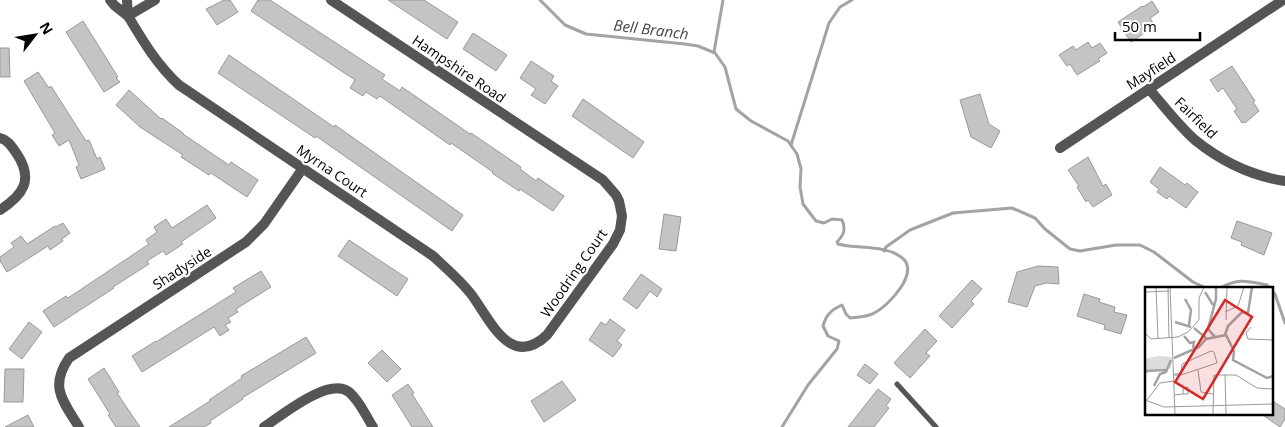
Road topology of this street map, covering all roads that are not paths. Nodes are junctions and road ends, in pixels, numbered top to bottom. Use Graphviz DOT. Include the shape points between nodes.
graph roads {
  1 [pos="110,0"];
  2 [pos="127,0"];
  3 [pos="155,0"];
  4 [pos="331,0"];
  5 [pos="1283,0"];
  6 [pos="128,16"];
  7 [pos="1149,89"];
  8 [pos="0,138"];
  9 [pos="1060,148"];
  10 [pos="572,160"];
  11 [pos="302,168"];
  12 [pos="1285,181"];
  13 [pos="0,210"];
  14 [pos="523,347"];
  15 [pos="897,384"];
  16 [pos="79,427"];
  17 [pos="264,427"];
  18 [pos="373,427"];
  19 [pos="936,427"];
  1 -- 6 [label="street, Myrna Court"];
  2 -- 6 [label="street, Myrna Court"];
  3 -- 6 [label="street"];
  4 -- 10 [label="street, Hampshire Road"];
  5 -- 7 [label="street, Mayfield"];
  6 -- 11 [label="street, Myrna Court" via="158,64 179,85"];
  7 -- 9 [label="street, Mayfield"];
  7 -- 12 [label="street, Fairfield" via="1184,129 1214,154 1235,165"];
  8 -- 13 [label="street" via="11,146 24,165 26,175 22,192"];
  10 -- 14 [label="street, Woodring Court" via="603,180 616,194 622,216 620,230 547,335 536,344"];
  11 -- 14 [label="street, Myrna Court" via="433,256 470,292 500,336 510,344"];
  11 -- 16 [label="street, Shadyside" via="264,224 246,242 69,358 60,373 58,388"];
  15 -- 19 [label="lane"];
  17 -- 18 [label="street" via="311,396 338,388 350,392"];
}
